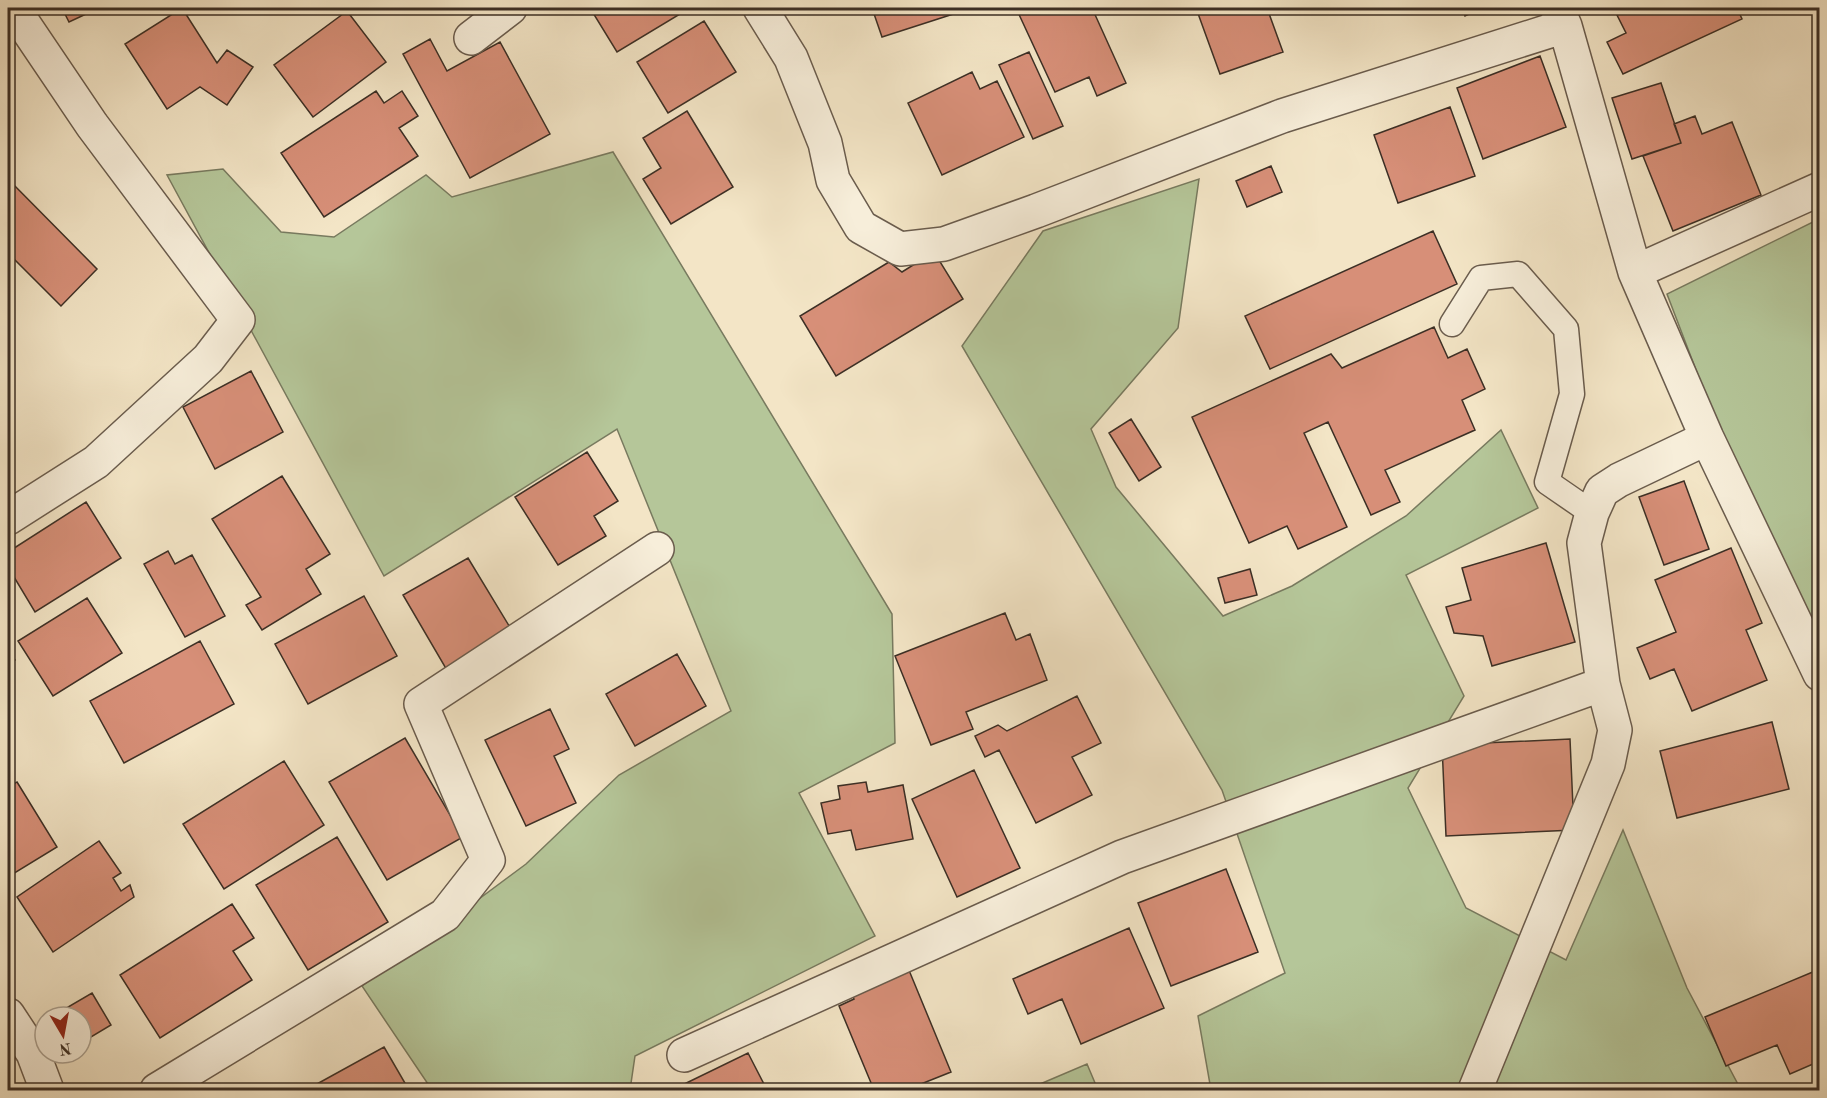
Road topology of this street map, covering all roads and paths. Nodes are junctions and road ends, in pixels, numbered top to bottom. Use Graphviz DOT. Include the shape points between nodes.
graph roads {
  1 [pos="13,8"];
  2 [pos="510,8"];
  3 [pos="760,8"];
  4 [pos="1561,17"];
  5 [pos="471,38"];
  6 [pos="1820,189"];
  7 [pos="1635,272"];
  8 [pos="1452,324"];
  9 [pos="1707,438"];
  10 [pos="1592,513"];
  11 [pos="8,518"];
  12 [pos="657,549"];
  13 [pos="1820,675"];
  14 [pos="1603,684"];
  15 [pos="8,1015"];
  16 [pos="684,1055"];
  17 [pos="47,1090"];
  18 [pos="158,1090"];
  19 [pos="1475,1090"];
  1 -- 11 [label="street" via="92,125 238,320 208,359 96,462"];
  2 -- 5 [label="street"];
  3 -- 4 [label="street" via="791,58 825,143 833,180 861,226 900,249 944,244 1282,116"];
  4 -- 7 [label="street"];
  6 -- 7 [label="street"];
  7 -- 9 [label="street"];
  8 -- 10 [label="lane" via="1481,278 1518,274 1566,329 1572,394 1547,482"];
  9 -- 10 [label="street" via="1602,491"];
  9 -- 13 [label="street"];
  10 -- 14 [label="street" via="1584,543"];
  12 -- 18 [label="street" via="421,704 488,860 446,915"];
  14 -- 16 [label="street" via="1122,857"];
  14 -- 19 [label="street" via="1615,730 1608,764"];
  15 -- 17 [label="street" via="33,1053"];
}
